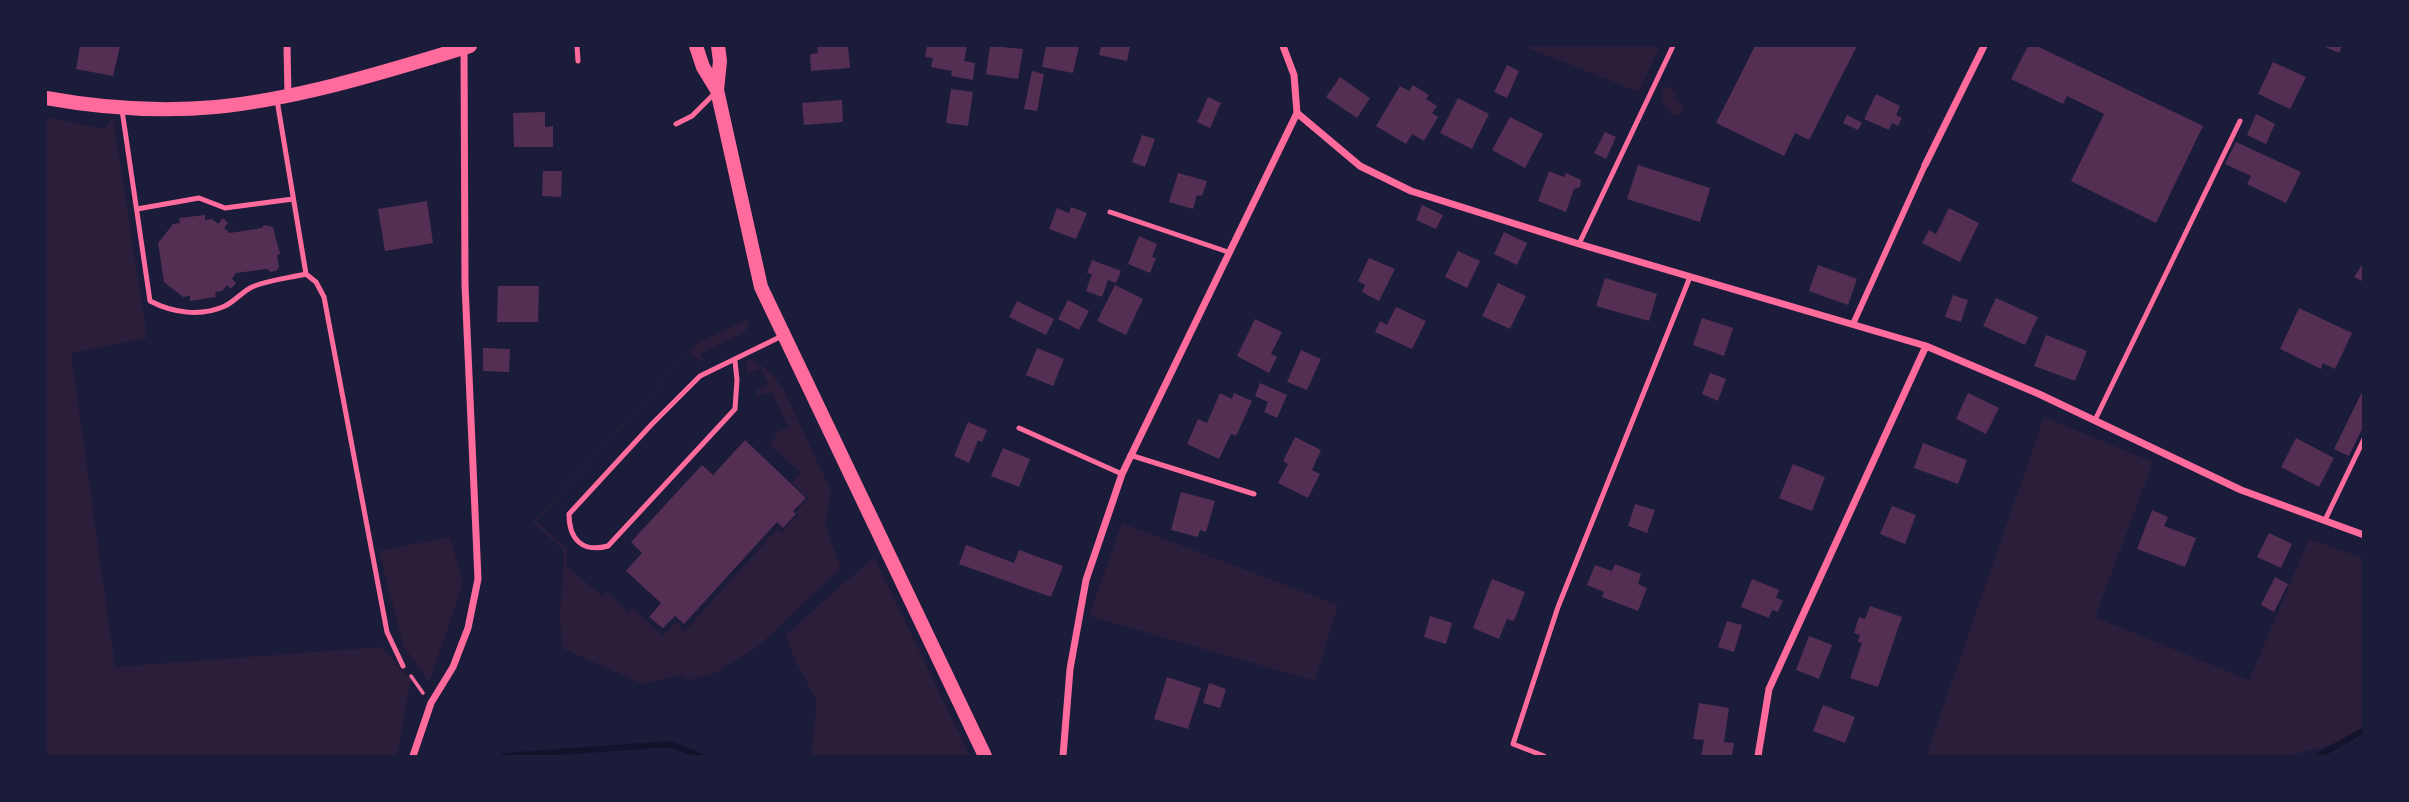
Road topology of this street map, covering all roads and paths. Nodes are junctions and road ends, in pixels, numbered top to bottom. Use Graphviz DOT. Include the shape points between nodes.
graph roads {
  1 [pos="287,46"];
  2 [pos="467,46"];
  3 [pos="577,46"];
  4 [pos="696,46"];
  5 [pos="718,46"];
  6 [pos="1283,46"];
  7 [pos="1673,46"];
  8 [pos="1984,46"];
  9 [pos="578,61"];
  10 [pos="717,90"];
  11 [pos="282,97"];
  12 [pos="46,98"];
  13 [pos="122,107"];
  14 [pos="1297,113"];
  15 [pos="2240,121"];
  16 [pos="676,124"];
  17 [pos="1925,165"];
  18 [pos="293,199"];
  19 [pos="137,209"];
  20 [pos="1110,212"];
  21 [pos="1579,244"];
  22 [pos="1228,252"];
  23 [pos="306,274"];
  24 [pos="1690,277"];
  25 [pos="1853,324"];
  26 [pos="784,335"];
  27 [pos="1926,346"];
  28 [pos="735,361"];
  29 [pos="2095,420"];
  30 [pos="1019,428"];
  31 [pos="2364,439"];
  32 [pos="1130,454"];
  33 [pos="1122,474"];
  34 [pos="1254,494"];
  35 [pos="2325,520"];
  36 [pos="2364,535"];
  37 [pos="403,666"];
  38 [pos="430,703"];
  39 [pos="413,757"];
  40 [pos="985,757"];
  41 [pos="1063,757"];
  42 [pos="1544,757"];
  43 [pos="1758,757"];
  1 -- 11 [label="street"];
  2 -- 11 [label="main road"];
  2 -- 38 [label="street" via="465,285 478,579 468,628 453,667"];
  3 -- 9 [label="lane"];
  4 -- 10 [label="main road"];
  5 -- 10 [label="main road"];
  6 -- 14 [label="street" via="1294,75"];
  7 -- 21 [label="lane"];
  8 -- 17 [label="street"];
  10 -- 16 [label="lane" via="701,109"];
  10 -- 26 [label="main road" via="761,287"];
  11 -- 13 [label="main road" via="192,108"];
  11 -- 18 [label="lane"];
  12 -- 13 [label="main road"];
  13 -- 19 [label="lane"];
  14 -- 21 [label="street" via="1360,166 1411,191"];
  14 -- 22 [label="street"];
  15 -- 29 [label="lane"];
  17 -- 25 [label="street"];
  18 -- 19 [label="lane" via="225,208 199,198"];
  18 -- 23 [label="lane"];
  19 -- 23 [label="lane" via="150,301 161,307 209,312 254,286"];
  20 -- 22 [label="lane"];
  21 -- 24 [label="street"];
  22 -- 32 [label="street"];
  23 -- 37 [label="lane" via="324,297 387,632"];
  24 -- 25 [label="street"];
  24 -- 42 [label="lane" via="1558,607 1513,744"];
  25 -- 27 [label="street"];
  26 -- 28 [label="lane"];
  26 -- 40 [label="main road"];
  27 -- 29 [label="street"];
  27 -- 43 [label="street" via="1769,688"];
  28 -- 28 [label="lane" via="700,376 618,459 569,514 572,535 596,549 608,546 697,451 735,409"];
  29 -- 35 [label="street" via="2241,489"];
  30 -- 33 [label="lane"];
  31 -- 35 [label="lane"];
  32 -- 33 [label="street"];
  32 -- 34 [label="lane"];
  33 -- 41 [label="street" via="1086,580 1070,669"];
  35 -- 36 [label="street"];
  37 -- 38 [label="path"];
  38 -- 39 [label="street"];
}
